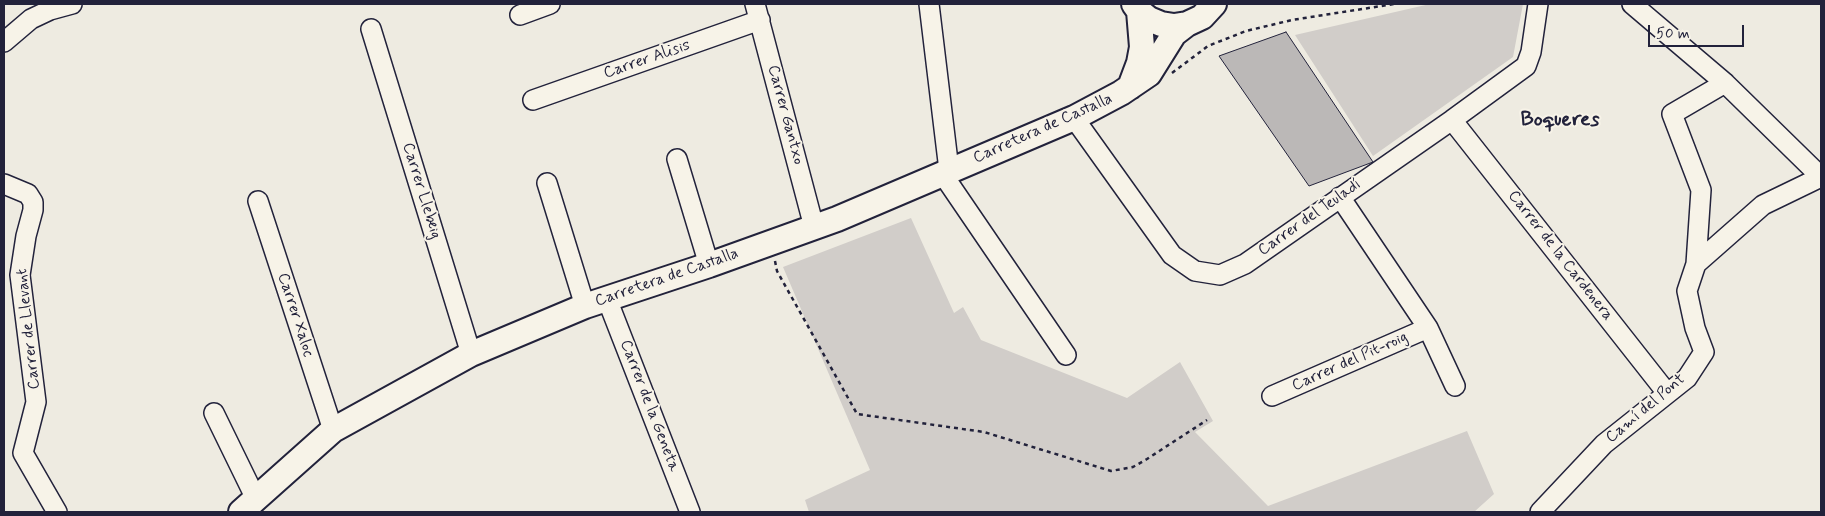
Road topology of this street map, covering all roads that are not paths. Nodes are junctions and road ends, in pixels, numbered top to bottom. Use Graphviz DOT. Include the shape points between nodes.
graph roads {
  1 [pos="72,4"];
  2 [pos="550,4"];
  3 [pos="929,4"];
  4 [pos="1216,4"];
  5 [pos="1538,4"];
  6 [pos="1632,4"];
  7 [pos="1136,8"];
  8 [pos="758,12"];
  9 [pos="520,14"];
  10 [pos="1187,24"];
  11 [pos="371,29"];
  12 [pos="4,42"];
  13 [pos="1725,83"];
  14 [pos="1125,91"];
  15 [pos="533,100"];
  16 [pos="1074,118"];
  17 [pos="1452,120"];
  18 [pos="677,158"];
  19 [pos="949,170"];
  20 [pos="1821,177"];
  21 [pos="547,183"];
  22 [pos="4,184"];
  23 [pos="1340,197"];
  24 [pos="258,201"];
  25 [pos="814,227"];
  26 [pos="1696,264"];
  27 [pos="709,265"];
  28 [pos="607,299"];
  29 [pos="585,306"];
  30 [pos="1428,328"];
  31 [pos="471,354"];
  32 [pos="1066,354"];
  33 [pos="1455,386"];
  34 [pos="1667,393"];
  35 [pos="1272,396"];
  36 [pos="214,413"];
  37 [pos="333,430"];
  38 [pos="249,505"];
  39 [pos="57,512"];
  40 [pos="690,512"];
  41 [pos="1540,512"];
  1 -- 12 [label="street" via="31,19"];
  2 -- 9 [label="street"];
  3 -- 19 [label="street"];
  4 -- 10 [label="main road, Carretera de Castalla" via="1202,17"];
  5 -- 17 [label="street, Carrer del Teuladí" via="1526,66"];
  6 -- 13 [label="street"];
  7 -- 10 [label="main road" via="1161,24"];
  7 -- 14 [label="main road" via="1142,47 1139,63"];
  8 -- 15 [label="street, Carrer Alisis"];
  8 -- 25 [label="street, Carrer Gantxo"];
  10 -- 14 [label="main road, Carretera de Castalla" via="1174,34 1149,74"];
  11 -- 31 [label="street, Carrer Llebeig"];
  13 -- 20 [label="street"];
  13 -- 26 [label="street, Camí del Pont" via="1672,114 1701,190"];
  14 -- 16 [label="main road, Carretera de Castalla"];
  16 -- 19 [label="main road, Carretera de Castalla"];
  16 -- 23 [label="street, Carrer del Teuladí" via="1172,255 1195,270 1220,275 1245,264"];
  17 -- 23 [label="street, Carrer del Teuladí"];
  17 -- 34 [label="street, Carrer de la Cardenera"];
  18 -- 27 [label="street"];
  19 -- 25 [label="main road, Carretera de Castalla"];
  19 -- 32 [label="street" via="948,182"];
  20 -- 26 [label="street" via="1763,205"];
  21 -- 29 [label="street"];
  22 -- 39 [label="street, Carrer de Llevant" via="28,194 33,202 20,275 36,402 23,453"];
  23 -- 30 [label="street, Carrer del Pit-roig"];
  24 -- 37 [label="street, Carrer Xaloc"];
  25 -- 27 [label="main road, Carretera de Castalla"];
  26 -- 34 [label="street, Camí del Pont" via="1687,291 1704,352 1687,378"];
  27 -- 28 [label="main road, Carretera de Castalla"];
  28 -- 29 [label="main road, Carretera de Castalla"];
  28 -- 40 [label="street, Carrer de la Geneta"];
  29 -- 31 [label="main road, Carretera de Castalla"];
  30 -- 33 [label="street, Carrer del Pit-roig"];
  30 -- 35 [label="street, Carrer del Pit-roig"];
  31 -- 37 [label="main road, Carretera de Castalla"];
  34 -- 41 [label="street, Camí del Pont" via="1604,444"];
  36 -- 38 [label="street"];
  37 -- 38 [label="main road, Carretera de Castalla"];
}
